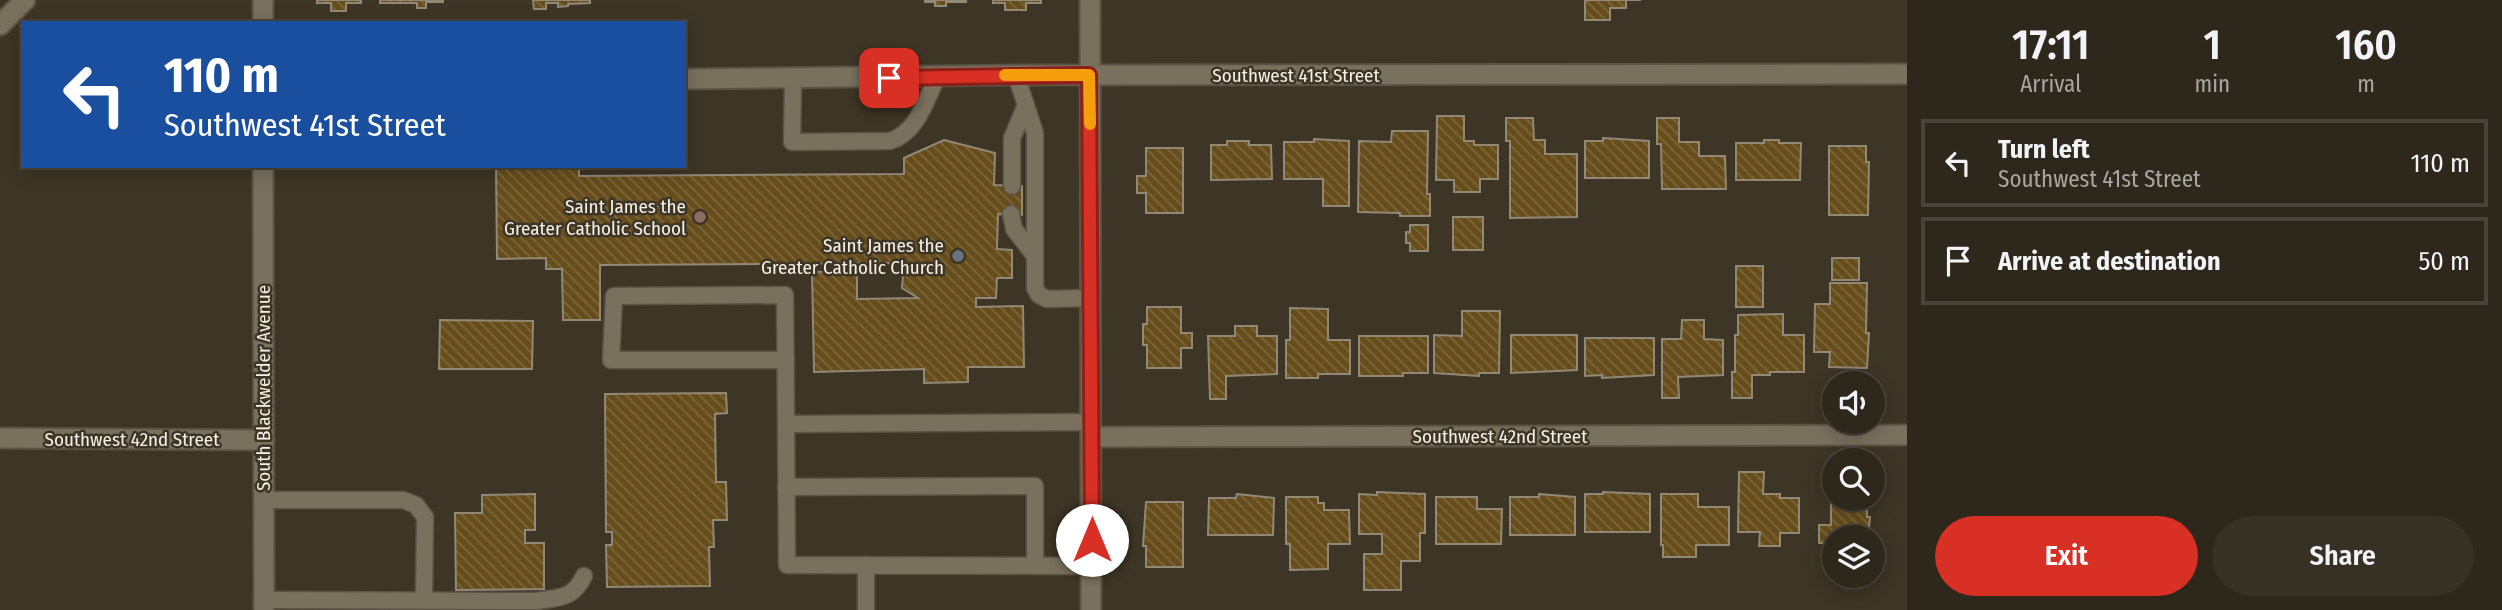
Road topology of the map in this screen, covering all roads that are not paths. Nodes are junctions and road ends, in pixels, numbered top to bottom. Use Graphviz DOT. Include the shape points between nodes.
graph roads {
  1 [pos="25,0"];
  2 [pos="263,0"];
  3 [pos="1090,0"];
  4 [pos="263,21"];
  5 [pos="0,25"];
  6 [pos="1907,74"];
  7 [pos="1016,75"];
  8 [pos="1089,75"];
  9 [pos="937,77"];
  10 [pos="686,79"];
  11 [pos="793,79"];
  12 [pos="1026,105"];
  13 [pos="263,168"];
  14 [pos="1012,186"];
  15 [pos="1011,214"];
  16 [pos="1035,256"];
  17 [pos="1091,298"];
  18 [pos="786,360"];
  19 [pos="786,424"];
  20 [pos="1092,430"];
  21 [pos="1907,435"];
  22 [pos="0,438"];
  23 [pos="264,440"];
  24 [pos="786,487"];
  25 [pos="263,500"];
  26 [pos="866,565"];
  27 [pos="1035,566"];
  28 [pos="1092,566"];
  29 [pos="584,576"];
  30 [pos="424,600"];
  31 [pos="264,605"];
  32 [pos="866,610"];
  33 [pos="1091,610"];
  1 -- 5 [label="street"];
  2 -- 4 [label="street"];
  3 -- 8 [label="street"];
  6 -- 8 [label="street, Southwest 41st Street"];
  7 -- 8 [label="street, Southwest 41st Street"];
  7 -- 9 [label="street, Southwest 41st Street"];
  7 -- 12 [label="lane"];
  8 -- 17 [label="street"];
  9 -- 11 [label="street, Southwest 41st Street"];
  9 -- 11 [label="lane" via="916,122 899,138 876,141 792,142"];
  10 -- 11 [label="street, Southwest 41st Street"];
  12 -- 14 [label="lane" via="1012,138"];
  12 -- 16 [label="lane" via="1035,133"];
  13 -- 23 [label="street, South Blackwelder Avenue"];
  15 -- 16 [label="lane" via="1014,229"];
  16 -- 17 [label="lane" via="1039,295 1047,299"];
  17 -- 20 [label="street"];
  18 -- 18 [label="lane" via="785,295 614,296 611,360"];
  18 -- 19 [label="lane"];
  19 -- 20 [label="lane"];
  19 -- 24 [label="lane"];
  20 -- 21 [label="street, Southwest 42nd Street"];
  20 -- 28 [label="street"];
  22 -- 23 [label="street, Southwest 42nd Street"];
  23 -- 25 [label="street, South Blackwelder Avenue"];
  24 -- 26 [label="lane" via="787,565"];
  24 -- 27 [label="lane" via="1035,486"];
  25 -- 30 [label="lane" via="403,500 416,505 425,517"];
  25 -- 31 [label="street, South Blackwelder Avenue"];
  26 -- 27 [label="lane"];
  26 -- 32 [label="lane"];
  27 -- 28 [label="lane"];
  28 -- 33 [label="street"];
  29 -- 30 [label="lane" via="568,596 537,601"];
  30 -- 31 [label="lane"];
}
